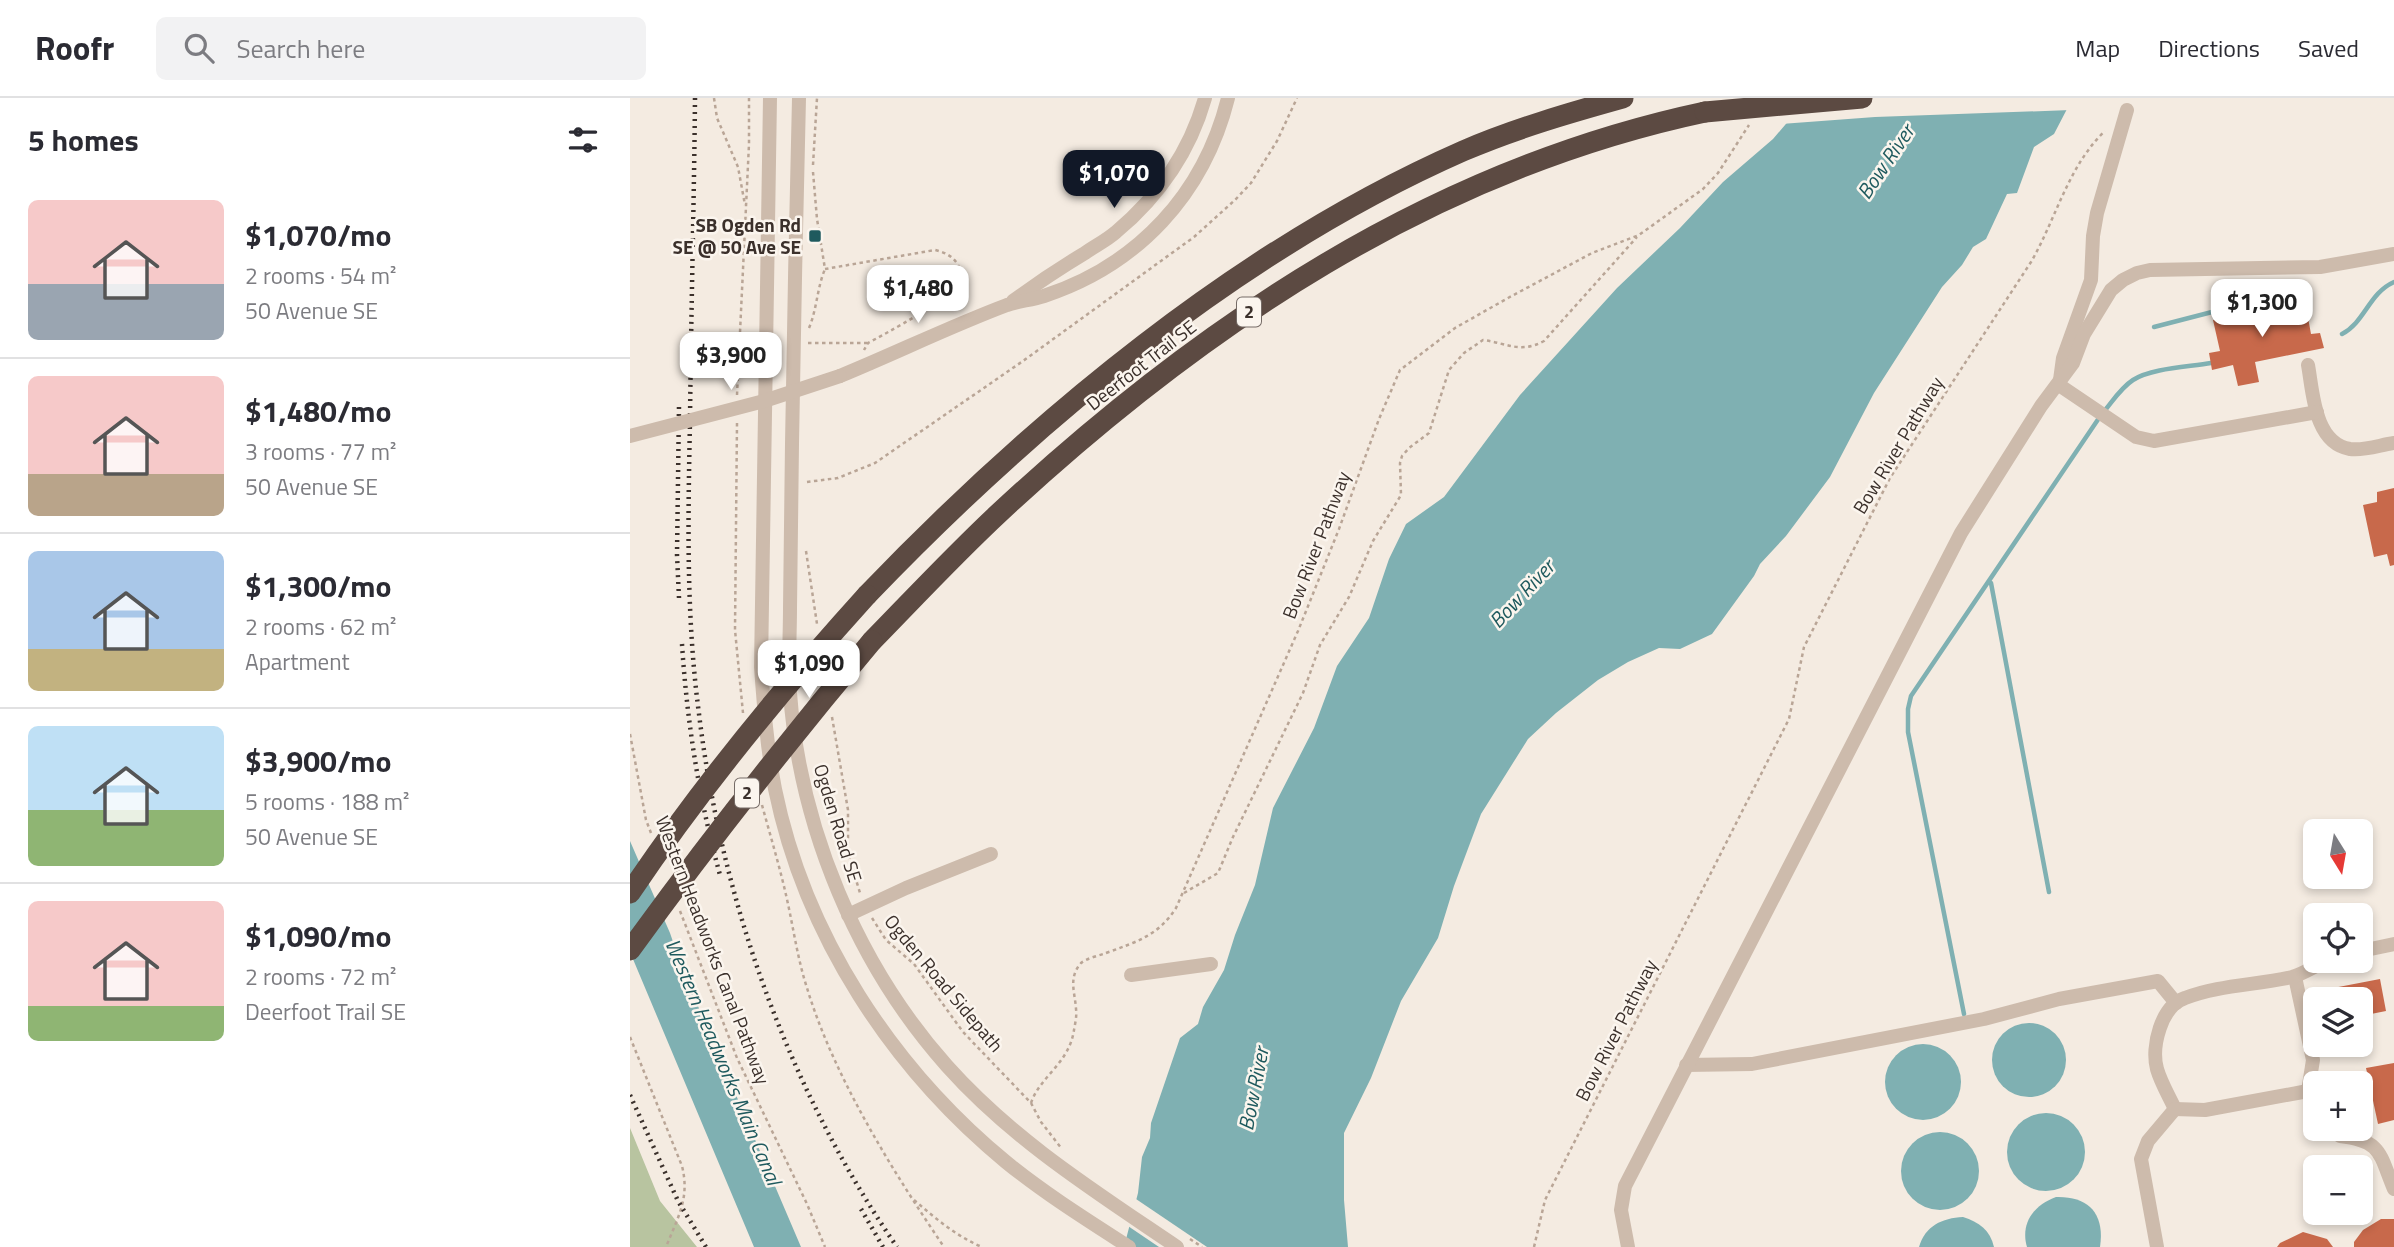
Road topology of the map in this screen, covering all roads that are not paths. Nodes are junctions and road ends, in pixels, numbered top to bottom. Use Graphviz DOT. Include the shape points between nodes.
graph roads {
  1 [pos="770,98"];
  2 [pos="799,98"];
  3 [pos="1205,98"];
  4 [pos="1228,98"];
  5 [pos="1623,98"];
  6 [pos="1862,98"];
  7 [pos="2127,110"];
  8 [pos="2394,254"];
  9 [pos="1009,304"];
  10 [pos="2308,365"];
  11 [pos="2059,384"];
  12 [pos="2317,412"];
  13 [pos="630,436"];
  14 [pos="2394,443"];
  15 [pos="991,854"];
  16 [pos="630,893"];
  17 [pos="848,915"];
  18 [pos="2394,944"];
  19 [pos="2373,948"];
  20 [pos="630,950"];
  21 [pos="1211,964"];
  22 [pos="2303,972"];
  23 [pos="1131,975"];
  24 [pos="2295,976"];
  25 [pos="2176,1003"];
  26 [pos="1686,1065"];
  27 [pos="2311,1071"];
  28 [pos="2303,1092"];
  29 [pos="2175,1109"];
  30 [pos="2365,1141"];
  31 [pos="2394,1189"];
  32 [pos="1129,1247"];
  33 [pos="1177,1247"];
  34 [pos="1628,1247"];
  35 [pos="2157,1247"];
  1 -- 32 [label="street" via="761,667 767,742 790,844 829,941 860,998 898,1053 931,1092 1007,1162"];
  2 -- 17 [label="street, Ogden Road SE" via="790,692 811,814"];
  3 -- 9 [label="street" via="1182,155 1147,202 1115,233"];
  4 -- 9 [label="street" via="1199,174 1160,224 1130,251 1085,279"];
  5 -- 16 [label="highway, Deerfoot Trail SE / 2, bridge" via="1511,132 1413,174 1243,274 1041,429 928,532 808,661"];
  6 -- 20 [label="highway, Deerfoot Trail SE / 2, bridge" via="1705,112 1654,123 1524,165 1429,207 1314,270 1230,325 997,514 872,641 706,845"];
  7 -- 11 [label="street" via="2092,236 2091,280 2067,345"];
  8 -- 11 [label="street" via="2320,267 2137,273 2103,301"];
  9 -- 13 [label="street, bridge" via="840,376"];
  10 -- 12 [label="street"];
  11 -- 12 [label="street" via="2136,436 2154,441"];
  11 -- 26 [label="street" via="1961,533"];
  12 -- 14 [label="street" via="2327,436 2349,449"];
  15 -- 17 [label="street"];
  17 -- 33 [label="street, Ogden Road SE" via="887,986 916,1027 995,1115 1081,1184"];
  18 -- 19 [label="street"];
  21 -- 23 [label="street"];
  22 -- 24 [label="street"];
  24 -- 25 [label="street" via="2206,992"];
  24 -- 27 [label="street" via="2313,1060"];
  25 -- 26 [label="street" via="2158,981 1752,1064"];
  25 -- 29 [label="street" via="2164,1017 2155,1053"];
  26 -- 34 [label="street" via="1625,1186 1621,1210"];
  28 -- 29 [label="street" via="2205,1110"];
  29 -- 35 [label="street" via="2148,1141 2141,1159"];
  30 -- 31 [label="street" via="2377,1148"];
}
